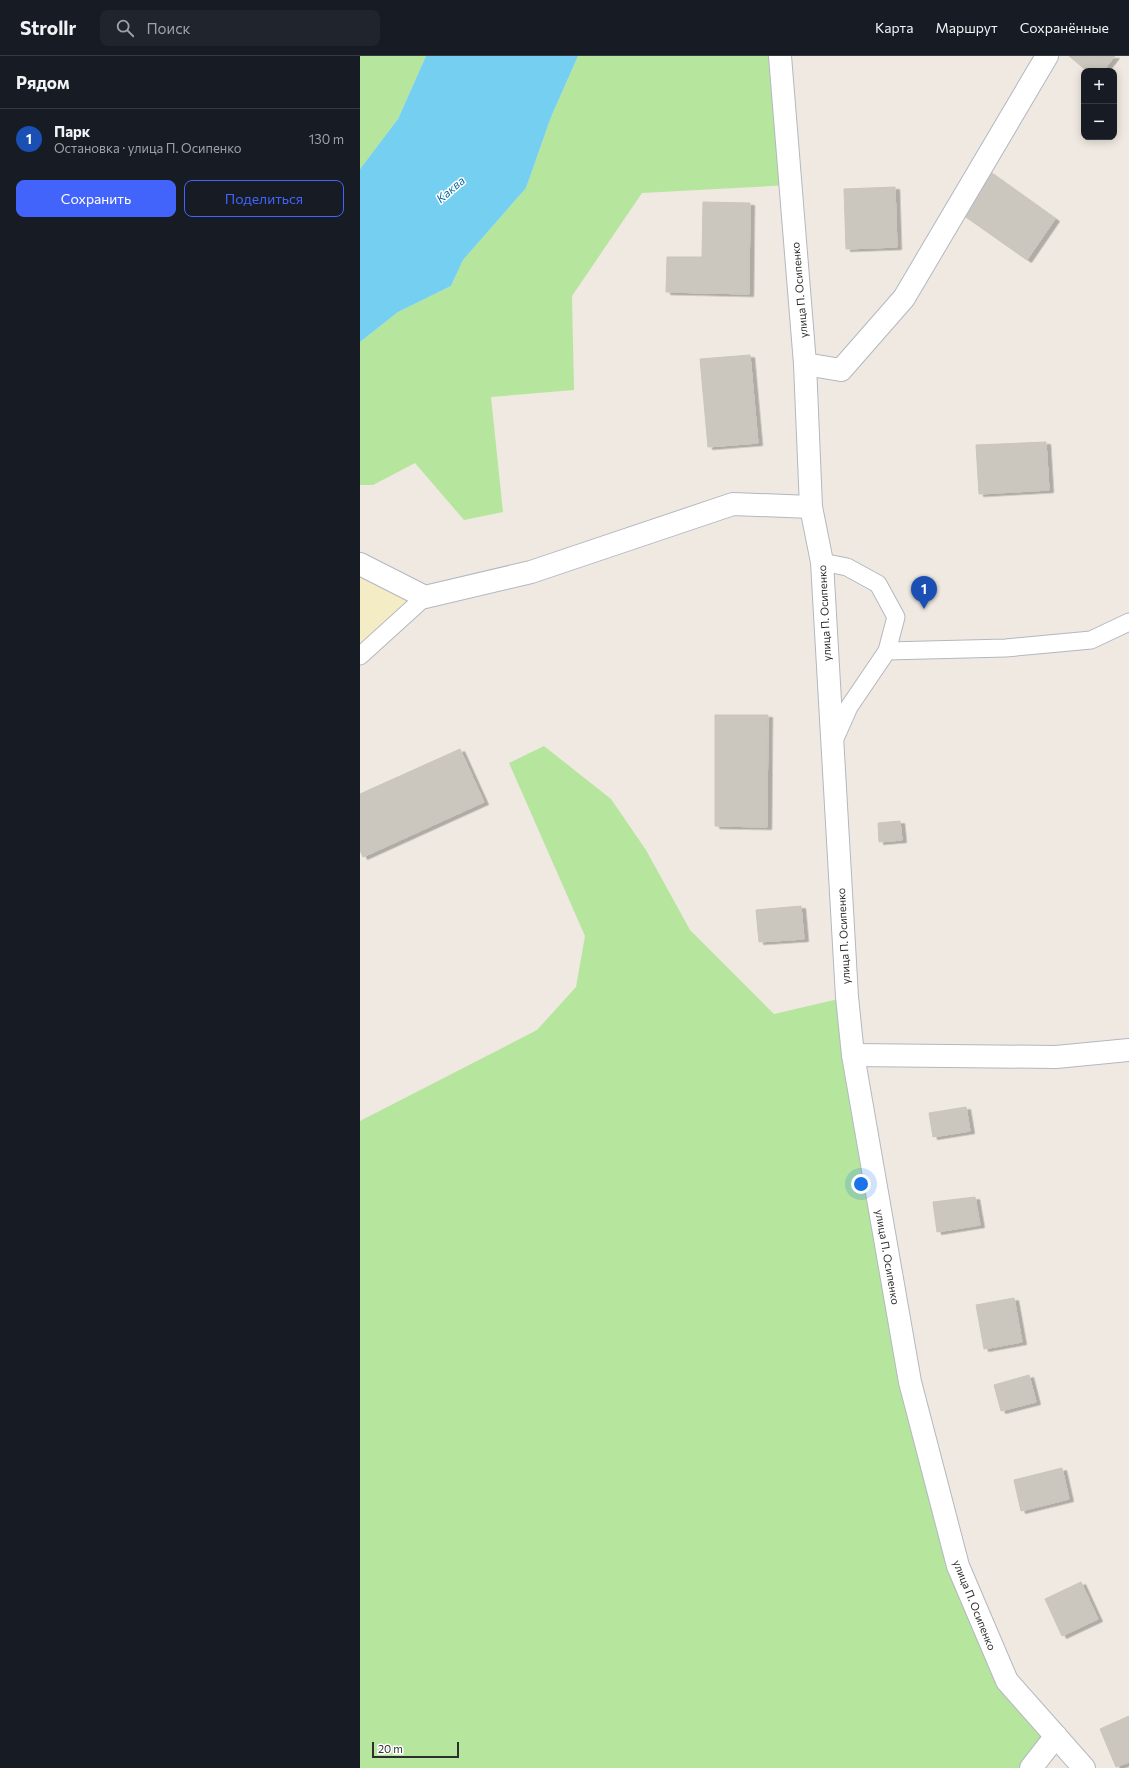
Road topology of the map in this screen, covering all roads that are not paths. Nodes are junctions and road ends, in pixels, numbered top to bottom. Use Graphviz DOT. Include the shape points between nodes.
graph roads {
  1 [pos="780,56"];
  2 [pos="1047,56"];
  3 [pos="805,364"];
  4 [pos="811,507"];
  5 [pos="822,562"];
  6 [pos="360,564"];
  7 [pos="454,591"];
  8 [pos="1129,622"];
  9 [pos="887,651"];
  10 [pos="360,656"];
  11 [pos="832,747"];
  12 [pos="1129,1050"];
  13 [pos="853,1055"];
  14 [pos="1056,1736"];
  15 [pos="1031,1768"];
  16 [pos="1053,1768"];
  17 [pos="1084,1768"];
  1 -- 3 [label="street, улица П. Осипенко"];
  2 -- 3 [label="street" via="904,298 841,370"];
  3 -- 4 [label="street, улица П. Осипенко"];
  4 -- 5 [label="street, улица П. Осипенко"];
  4 -- 7 [label="street" via="734,504 531,572"];
  5 -- 9 [label="lane" via="847,567 878,584 896,617"];
  5 -- 11 [label="street, улица П. Осипенко"];
  6 -- 7 [label="street" via="425,597"];
  7 -- 10 [label="lane" via="426,597"];
  8 -- 9 [label="lane" via="1091,640 1006,648"];
  9 -- 11 [label="lane" via="849,707"];
  11 -- 13 [label="street, улица П. Осипенко" via="847,997"];
  12 -- 13 [label="street" via="1056,1057"];
  13 -- 14 [label="street, улица П. Осипенко" via="910,1382 958,1566 1007,1681"];
  14 -- 15 [label="street"];
  14 -- 16 [label="street"];
  14 -- 17 [label="street, улица П. Осипенко"];
}
